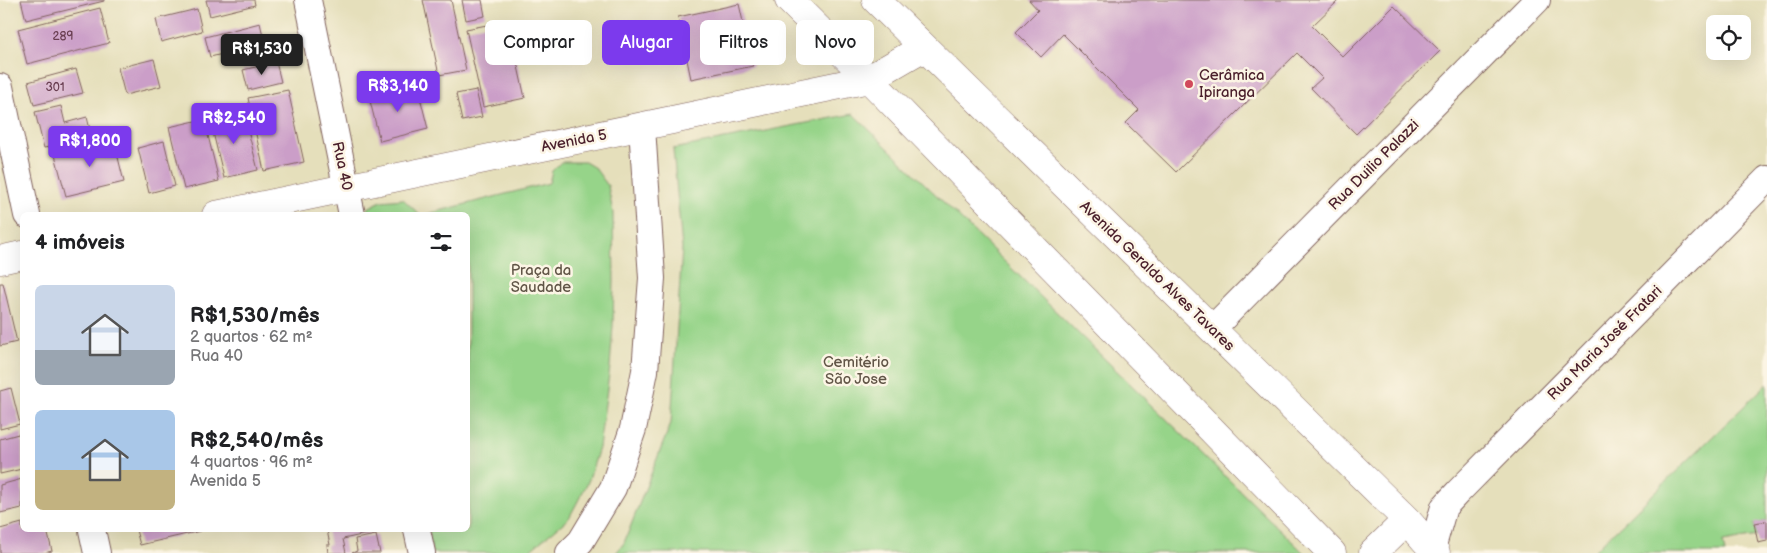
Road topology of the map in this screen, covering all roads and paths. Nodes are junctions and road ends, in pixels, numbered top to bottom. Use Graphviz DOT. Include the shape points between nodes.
graph roads {
  1 [pos="308,0"];
  2 [pos="789,0"];
  3 [pos="876,0"];
  4 [pos="1537,0"];
  5 [pos="924,48"];
  6 [pos="869,79"];
  7 [pos="0,87"];
  8 [pos="642,127"];
  9 [pos="1767,179"];
  10 [pos="346,188"];
  11 [pos="26,212"];
  12 [pos="230,212"];
  13 [pos="351,212"];
  14 [pos="20,255"];
  15 [pos="0,260"];
  16 [pos="1212,329"];
  17 [pos="1444,507"];
  18 [pos="1407,520"];
  19 [pos="92,532"];
  20 [pos="417,532"];
  21 [pos="1433,552"];
  22 [pos="97,553"];
  23 [pos="422,553"];
  24 [pos="569,553"];
  25 [pos="1332,553"];
  26 [pos="1373,553"];
  1 -- 10 [label="street, Rua 40"];
  2 -- 6 [label="street"];
  3 -- 5 [label="street, Avenida Geraldo Alves Tavares"];
  4 -- 16 [label="street, Rua Duilio Palazzi"];
  5 -- 6 [label="street, Avenida 5"];
  5 -- 16 [label="street, Avenida Geraldo Alves Tavares"];
  6 -- 8 [label="street, Avenida 5"];
  6 -- 25 [label="street"];
  7 -- 11 [label="street"];
  8 -- 10 [label="street, Avenida 5"];
  8 -- 24 [label="street" via="652,278 645,371 633,429 614,488 581,541"];
  9 -- 17 [label="street, Rua Maria José Fratari"];
  10 -- 12 [label="street, Avenida 5"];
  10 -- 13 [label="street, Rua 40"];
  14 -- 15 [label="street"];
  16 -- 18 [label="street, Avenida Geraldo Alves Tavares"];
  17 -- 18 [label="street, Rua Maria José Fratari"];
  17 -- 21 [label="street, Rua Maria José Fratari"];
  18 -- 21 [label="street, Avenida Geraldo Alves Tavares"];
  18 -- 26 [label="street"];
  19 -- 22 [label="street"];
  20 -- 23 [label="street"];
}
